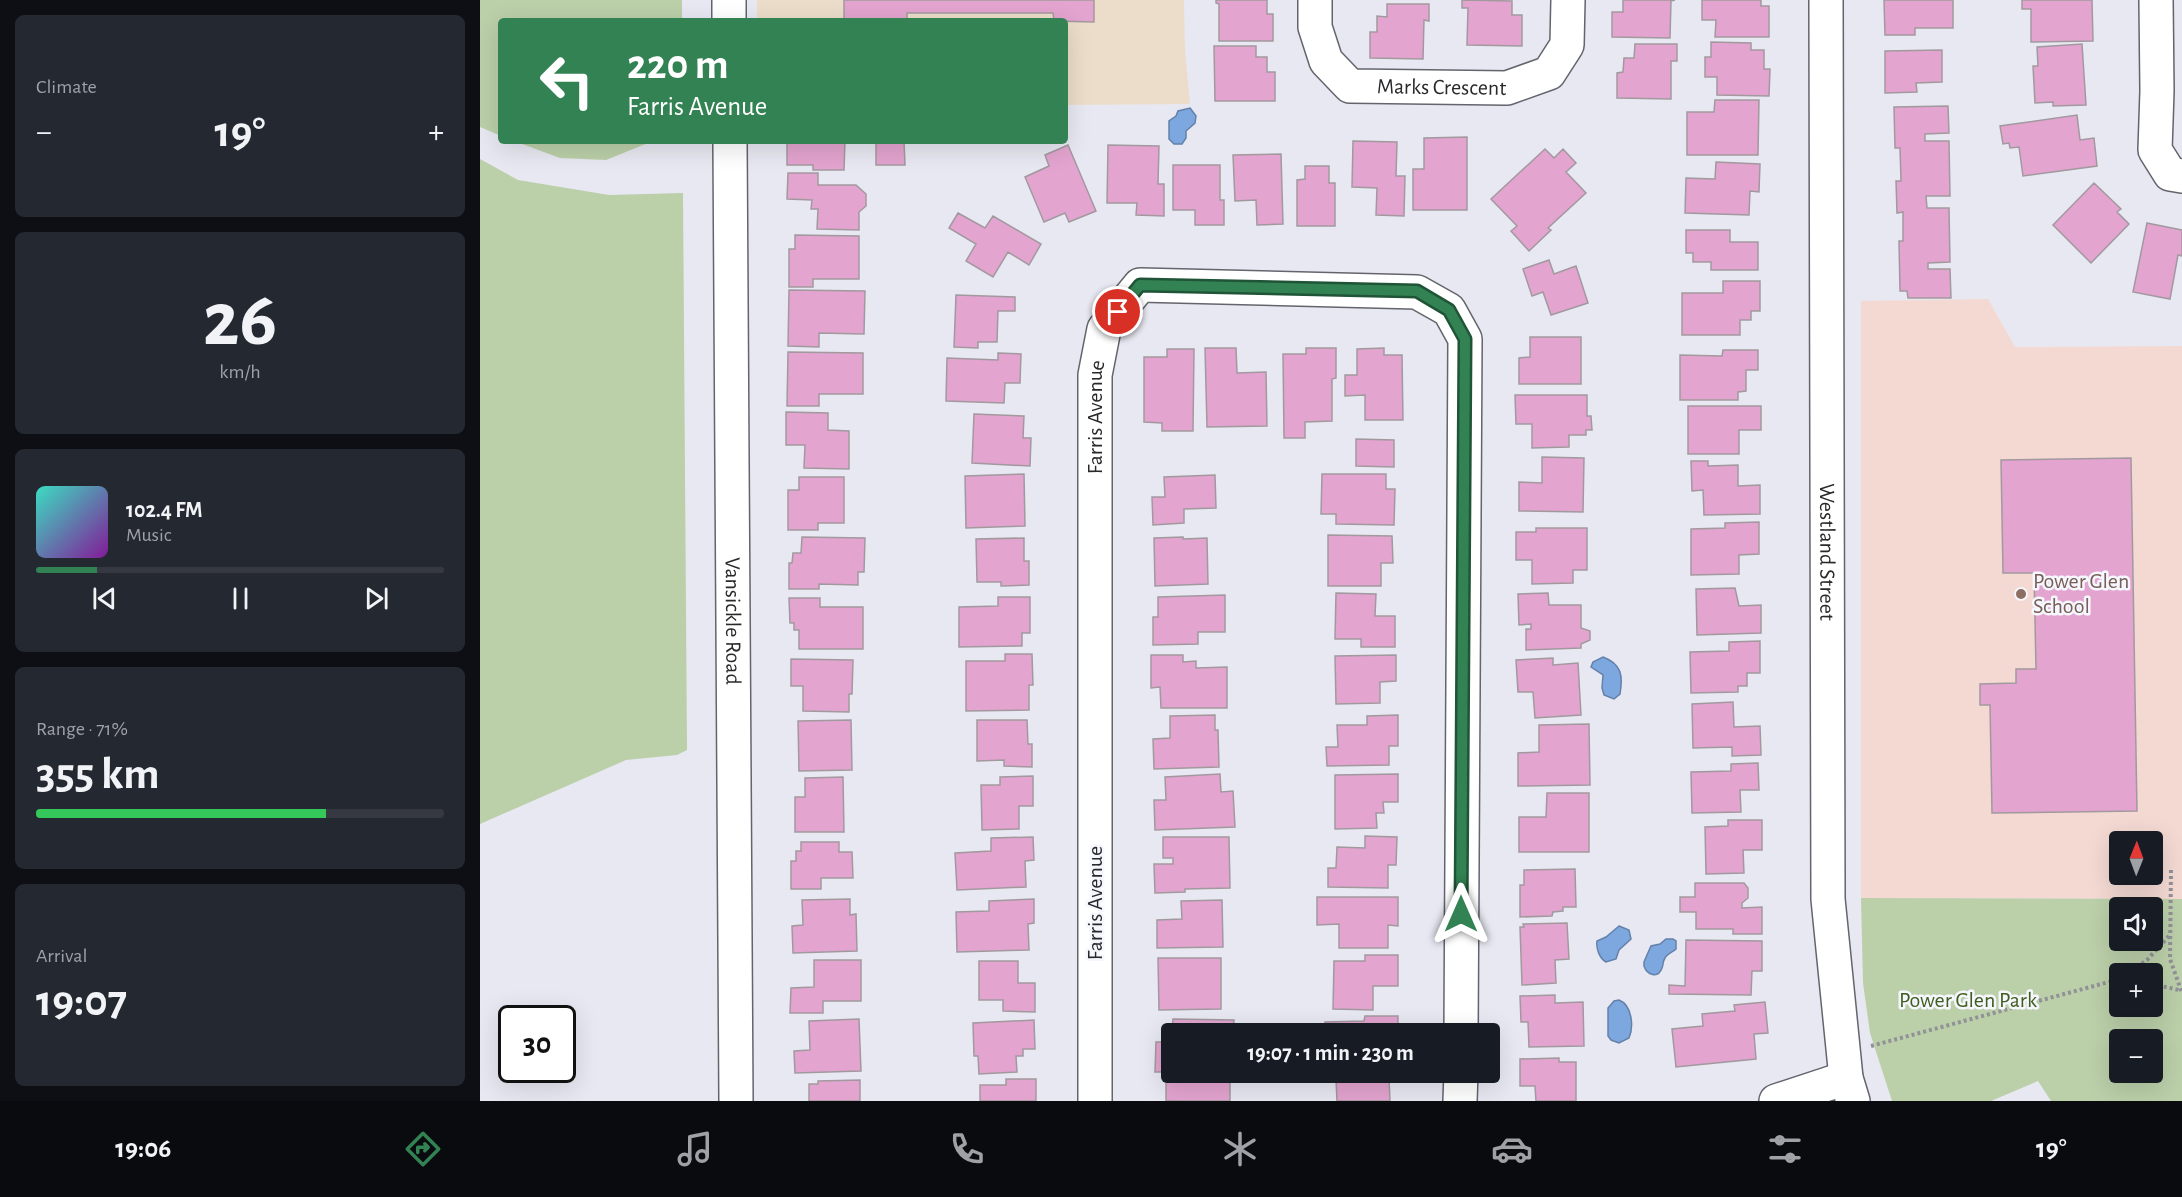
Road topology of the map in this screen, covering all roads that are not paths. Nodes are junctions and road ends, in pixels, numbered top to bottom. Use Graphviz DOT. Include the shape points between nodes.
graph roads {
  1 [pos="729,0"];
  2 [pos="1315,0"];
  3 [pos="1568,0"];
  4 [pos="1826,0"];
  5 [pos="2156,0"];
  6 [pos="729,18"];
  7 [pos="2170,91"];
  8 [pos="729,144"];
  9 [pos="2182,176"];
  10 [pos="1461,1023"];
  11 [pos="1848,1077"];
  12 [pos="1461,1083"];
  13 [pos="736,1101"];
  14 [pos="1095,1101"];
  15 [pos="1460,1101"];
  16 [pos="1776,1101"];
  1 -- 6 [label="street"];
  2 -- 3 [label="street, Marks Crescent" via="1315,27 1326,61 1350,86 1507,88 1549,73 1567,45"];
  4 -- 11 [label="street, Westland Street" via="1828,899"];
  5 -- 7 [label="street"];
  7 -- 9 [label="street" via="2155,150 2170,174"];
  8 -- 13 [label="street, Vansickle Road"];
  10 -- 14 [label="street, Farris Avenue" via="1465,339 1449,310 1417,291 1140,285 1104,329 1095,375"];
  11 -- 16 [label="street"];
  12 -- 15 [label="street"];
}
